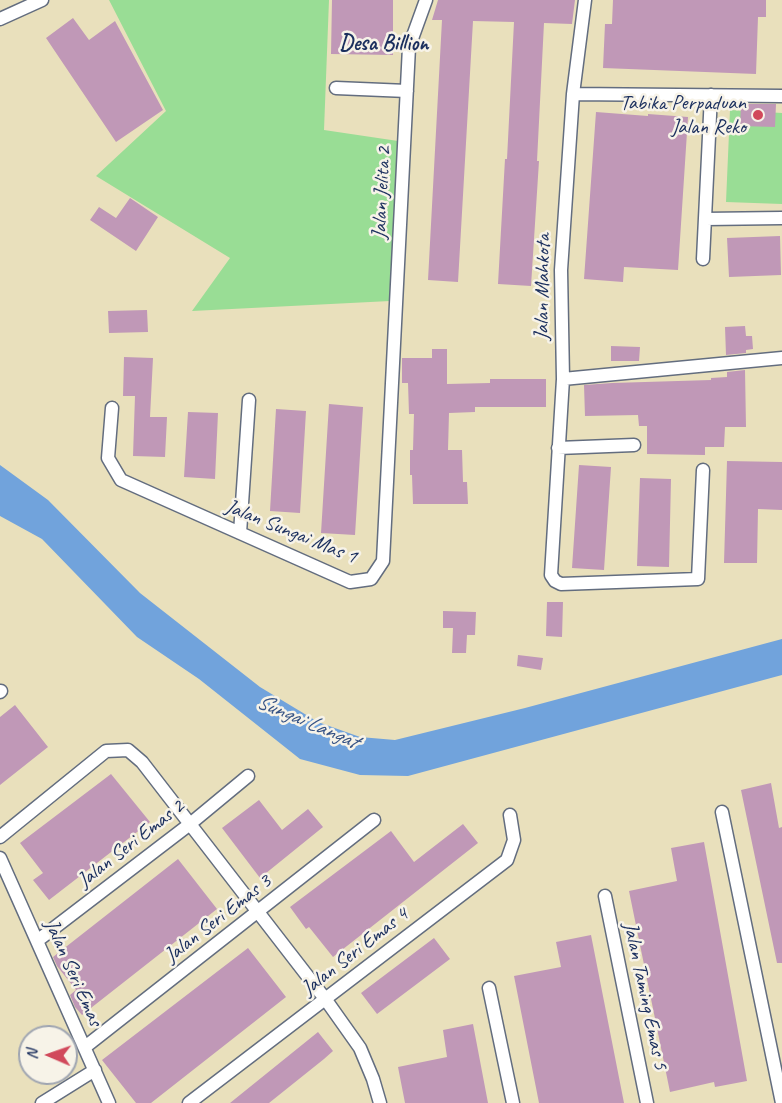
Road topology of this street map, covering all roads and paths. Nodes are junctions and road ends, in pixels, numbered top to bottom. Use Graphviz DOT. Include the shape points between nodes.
graph roads {
  1 [pos="42,0"];
  2 [pos="426,0"];
  3 [pos="585,0"];
  4 [pos="0,19"];
  5 [pos="336,88"];
  6 [pos="407,91"];
  7 [pos="573,94"];
  8 [pos="711,95"];
  9 [pos="782,96"];
  10 [pos="782,218"];
  11 [pos="705,219"];
  12 [pos="703,259"];
  13 [pos="782,358"];
  14 [pos="563,379"];
  15 [pos="392,392"];
  16 [pos="249,400"];
  17 [pos="112,408"];
  18 [pos="634,445"];
  19 [pos="558,448"];
  20 [pos="703,470"];
  21 [pos="240,533"];
  22 [pos="248,776"];
  23 [pos="722,812"];
  24 [pos="510,815"];
  25 [pos="374,820"];
  26 [pos="190,824"];
  27 [pos="0,837"];
  28 [pos="0,858"];
  29 [pos="605,896"];
  30 [pos="259,912"];
  31 [pos="37,941"];
  32 [pos="489,988"];
  33 [pos="326,1000"];
  34 [pos="85,1047"];
  35 [pos="95,1070"];
  36 [pos="42,1103"];
  37 [pos="110,1103"];
  38 [pos="189,1103"];
  39 [pos="380,1103"];
  40 [pos="513,1103"];
  41 [pos="647,1103"];
  42 [pos="782,1103"];
  1 -- 4 [label="street"];
  2 -- 6 [label="street, Jalan Jelita 2" via="409,47"];
  3 -- 7 [label="street, Jalan Mahkota"];
  5 -- 6 [label="street"];
  6 -- 15 [label="street, Jalan Jelita 2"];
  7 -- 8 [label="street"];
  7 -- 14 [label="street, Jalan Mahkota" via="561,270"];
  8 -- 9 [label="street"];
  8 -- 11 [label="street"];
  10 -- 11 [label="street"];
  11 -- 12 [label="street"];
  13 -- 14 [label="street"];
  14 -- 19 [label="street, Jalan Mahkota"];
  15 -- 21 [label="street, Jalan Sungai Mas 1" via="383,561 371,579 350,582"];
  16 -- 21 [label="street"];
  17 -- 21 [label="street, Jalan Sungai Mas 1" via="108,458 121,480"];
  18 -- 19 [label="street"];
  19 -- 20 [label="street, Jalan Mahkota" via="551,575 561,584 698,579"];
  22 -- 26 [label="street, Jalan Seri Emas 2"];
  23 -- 42 [label="street"];
  24 -- 33 [label="street, Jalan Seri Emas 4" via="514,840 507,860"];
  25 -- 30 [label="street, Jalan Seri Emas 3"];
  26 -- 27 [label="street" via="142,762 128,750 106,751"];
  26 -- 30 [label="street"];
  26 -- 31 [label="street, Jalan Seri Emas 2"];
  28 -- 31 [label="street, Jalan Seri Emas"];
  29 -- 41 [label="street, Jalan Taming Emas 5"];
  30 -- 33 [label="street"];
  30 -- 34 [label="street, Jalan Seri Emas 3"];
  31 -- 34 [label="street, Jalan Seri Emas"];
  32 -- 40 [label="street"];
  33 -- 38 [label="street, Jalan Seri Emas 4"];
  33 -- 39 [label="street" via="360,1048"];
  34 -- 35 [label="street, Jalan Seri Emas"];
  35 -- 36 [label="street"];
  35 -- 37 [label="street, Jalan Seri Emas"];
}
